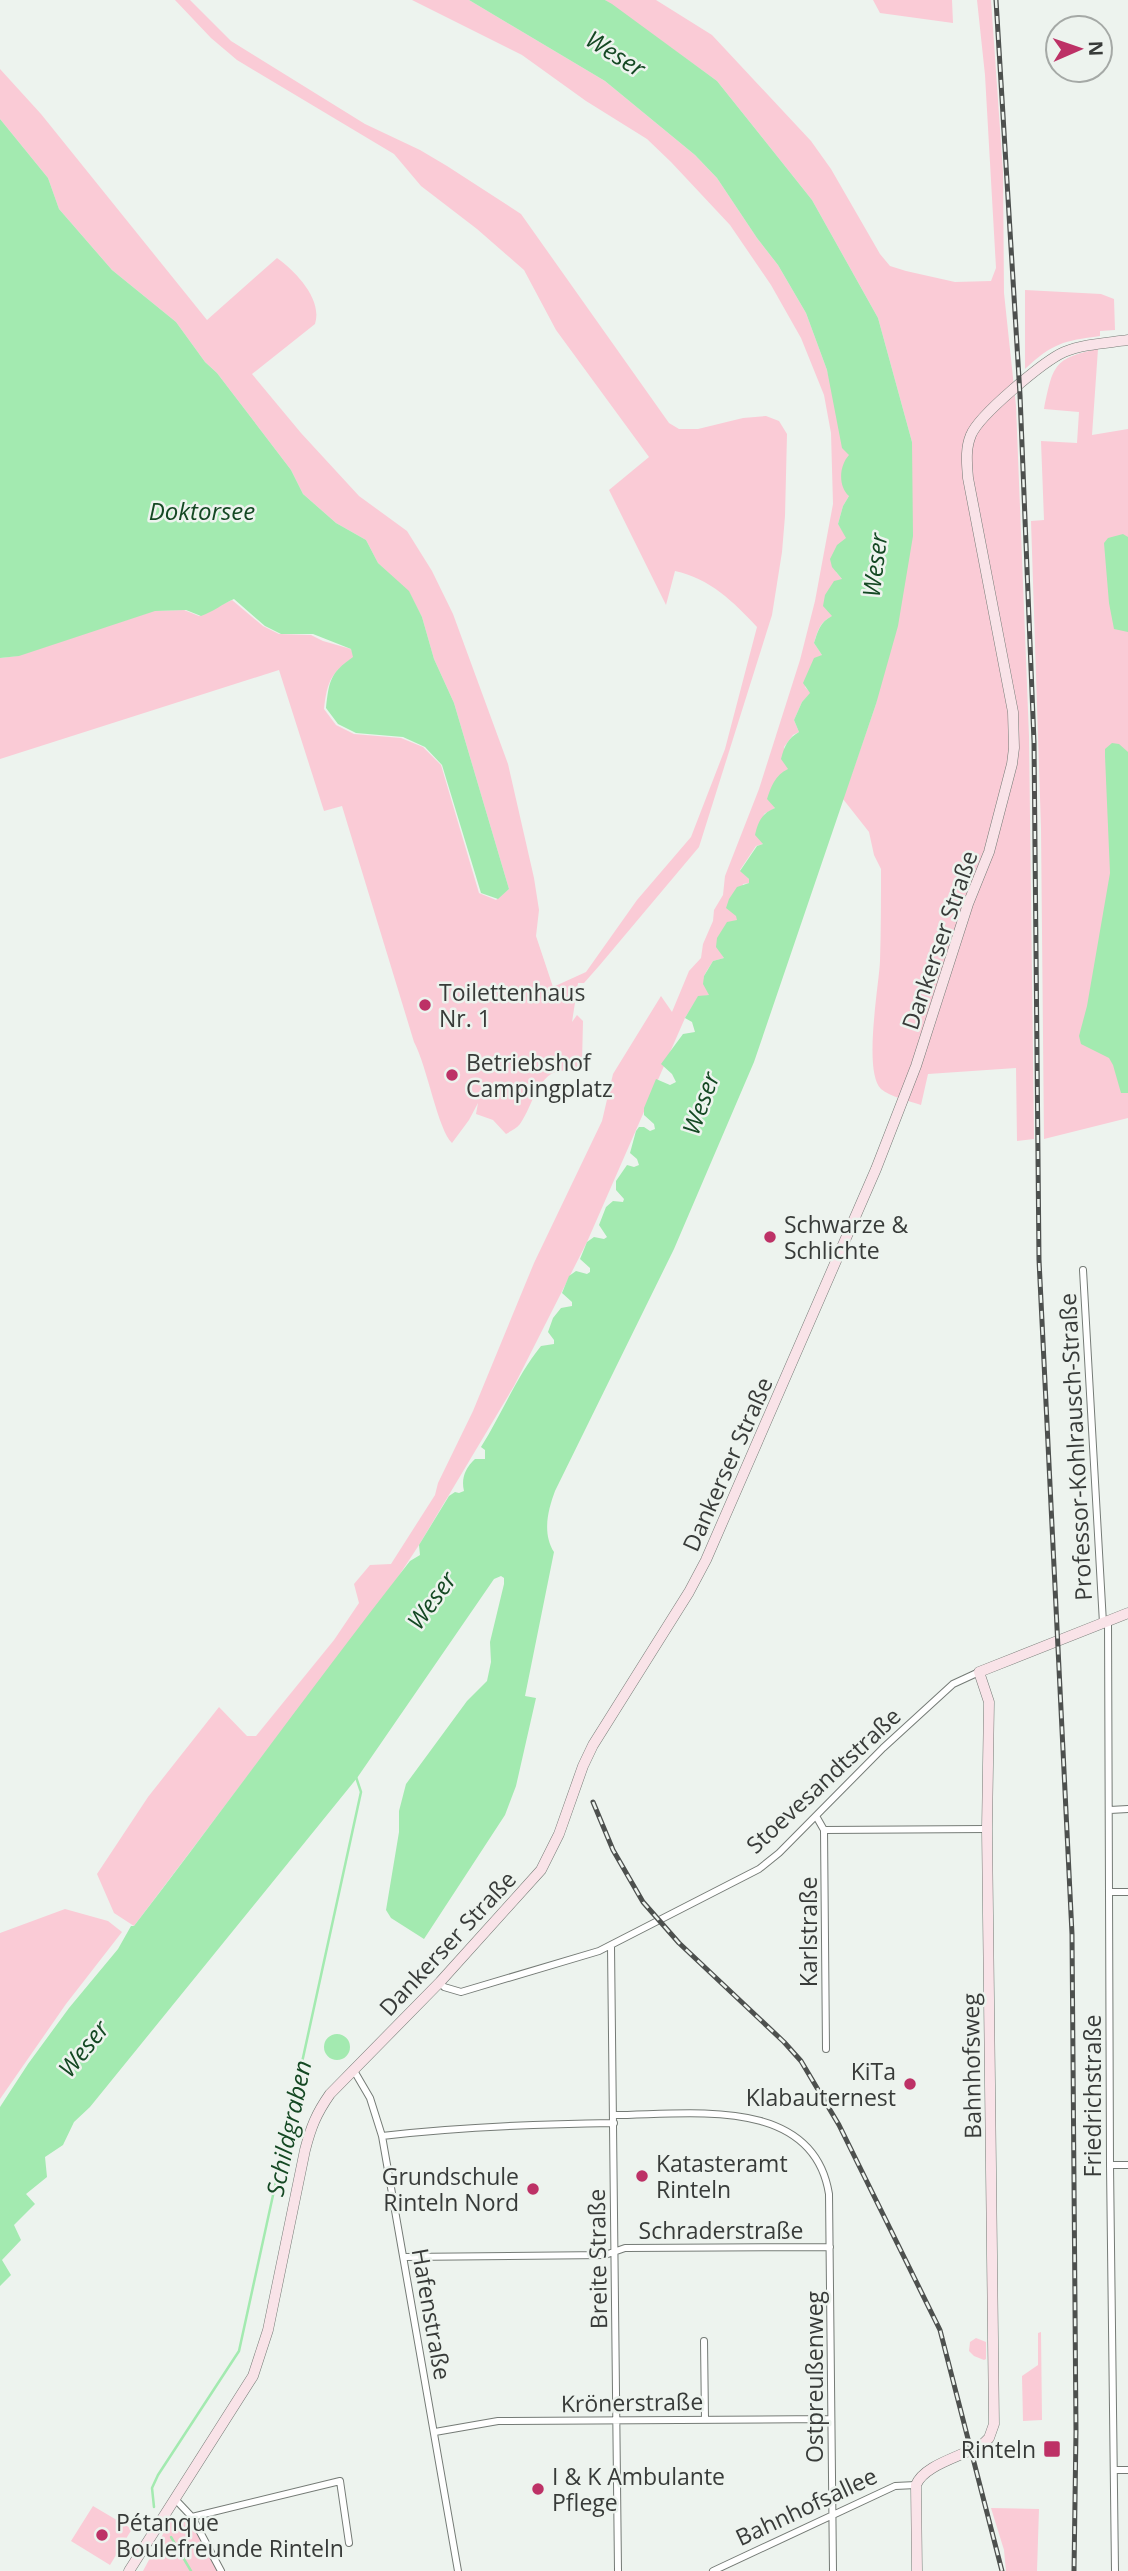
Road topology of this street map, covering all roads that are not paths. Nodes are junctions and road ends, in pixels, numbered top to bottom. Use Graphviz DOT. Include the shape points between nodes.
graph roads {
  1 [pos="1128,340"];
  2 [pos="1083,1270"];
  3 [pos="1128,1613"];
  4 [pos="1106,1621"];
  5 [pos="979,1672"];
  6 [pos="1128,1809"];
  7 [pos="1110,1810"];
  8 [pos="816,1816"];
  9 [pos="987,1829"];
  10 [pos="824,1830"];
  11 [pos="1110,1892"];
  12 [pos="1128,1892"];
  13 [pos="611,1946"];
  14 [pos="440,1982"];
  15 [pos="826,2049"];
  16 [pos="353,2069"];
  17 [pos="614,2115"];
  18 [pos="614,2123"];
  19 [pos="382,2136"];
  20 [pos="1110,2165"];
  21 [pos="1128,2165"];
  22 [pos="830,2247"];
  23 [pos="615,2252"];
  24 [pos="404,2257"];
  25 [pos="704,2341"];
  26 [pos="617,2419"];
  27 [pos="705,2419"];
  28 [pos="831,2419"];
  29 [pos="435,2432"];
  30 [pos="971,2451"];
  31 [pos="1114,2470"];
  32 [pos="1128,2470"];
  33 [pos="916,2485"];
  34 [pos="176,2499"];
  35 [pos="832,2515"];
  36 [pos="192,2517"];
  37 [pos="349,2543"];
  38 [pos="129,2571"];
  39 [pos="221,2571"];
  40 [pos="458,2571"];
  41 [pos="618,2571"];
  42 [pos="713,2571"];
  43 [pos="833,2571"];
  44 [pos="917,2571"];
  45 [pos="1115,2571"];
  1 -- 14 [label="main road, Dankerser Straße" via="1058,355 987,414 971,435 968,478 1009,690 1014,748 989,852 916,1066 871,1182 706,1560 593,1745 541,1870"];
  2 -- 4 [label="street, Professor-Kohlrausch-Straße"];
  3 -- 4 [label="main road, Stoevesandtstraße"];
  4 -- 5 [label="main road, Stoevesandtstraße"];
  4 -- 7 [label="street, Friedrichstraße"];
  5 -- 8 [label="street, Stoevesandtstraße" via="953,1684"];
  5 -- 9 [label="main road, Bahnhofsweg" via="989,1702"];
  6 -- 7 [label="street"];
  7 -- 11 [label="street, Friedrichstraße"];
  8 -- 10 [label="street, Karlstraße"];
  8 -- 13 [label="street, Stoevesandtstraße" via="759,1869"];
  9 -- 10 [label="street"];
  9 -- 30 [label="main road, Bahnhofsweg" via="995,2412 989,2438"];
  10 -- 15 [label="street, Karlstraße"];
  11 -- 12 [label="street"];
  11 -- 20 [label="street, Friedrichstraße"];
  13 -- 14 [label="street, Stoevesandtstraße" via="461,1992"];
  13 -- 17 [label="street, Breite Straße"];
  14 -- 16 [label="main road, Dankerser Straße"];
  16 -- 19 [label="street, Hafenstraße" via="370,2098"];
  16 -- 34 [label="main road, Dankerser Straße" via="312,2121 261,2358"];
  17 -- 18 [label="street, Breite Straße"];
  17 -- 22 [label="street, Ostpreußenweg" via="746,2116 786,2129 808,2148 824,2172"];
  18 -- 19 [label="street" via="482,2126"];
  18 -- 23 [label="street, Breite Straße"];
  19 -- 24 [label="street, Hafenstraße"];
  20 -- 21 [label="street"];
  20 -- 31 [label="street, Friedrichstraße"];
  22 -- 23 [label="street, Schraderstraße"];
  22 -- 28 [label="street, Ostpreußenweg"];
  23 -- 24 [label="street, Schraderstraße"];
  23 -- 26 [label="street, Breite Straße"];
  24 -- 29 [label="street, Hafenstraße"];
  25 -- 27 [label="street"];
  26 -- 27 [label="street, Krönerstraße"];
  26 -- 29 [label="street, Krönerstraße" via="498,2421"];
  26 -- 41 [label="street, Breite Straße"];
  27 -- 28 [label="street, Krönerstraße"];
  28 -- 35 [label="street, Ostpreußenweg"];
  29 -- 40 [label="street, Hafenstraße"];
  30 -- 33 [label="main road, Bahnhofsallee" via="929,2470"];
  31 -- 32 [label="street"];
  31 -- 45 [label="street, Friedrichstraße"];
  33 -- 35 [label="street, Bahnhofsallee" via="895,2486"];
  33 -- 44 [label="main road"];
  34 -- 36 [label="street"];
  34 -- 38 [label="main road, Dankerser Straße"];
  35 -- 42 [label="street, Bahnhofsallee"];
  35 -- 43 [label="street, Ostpreußenweg"];
  36 -- 37 [label="street" via="340,2482"];
  36 -- 39 [label="street"];
}
